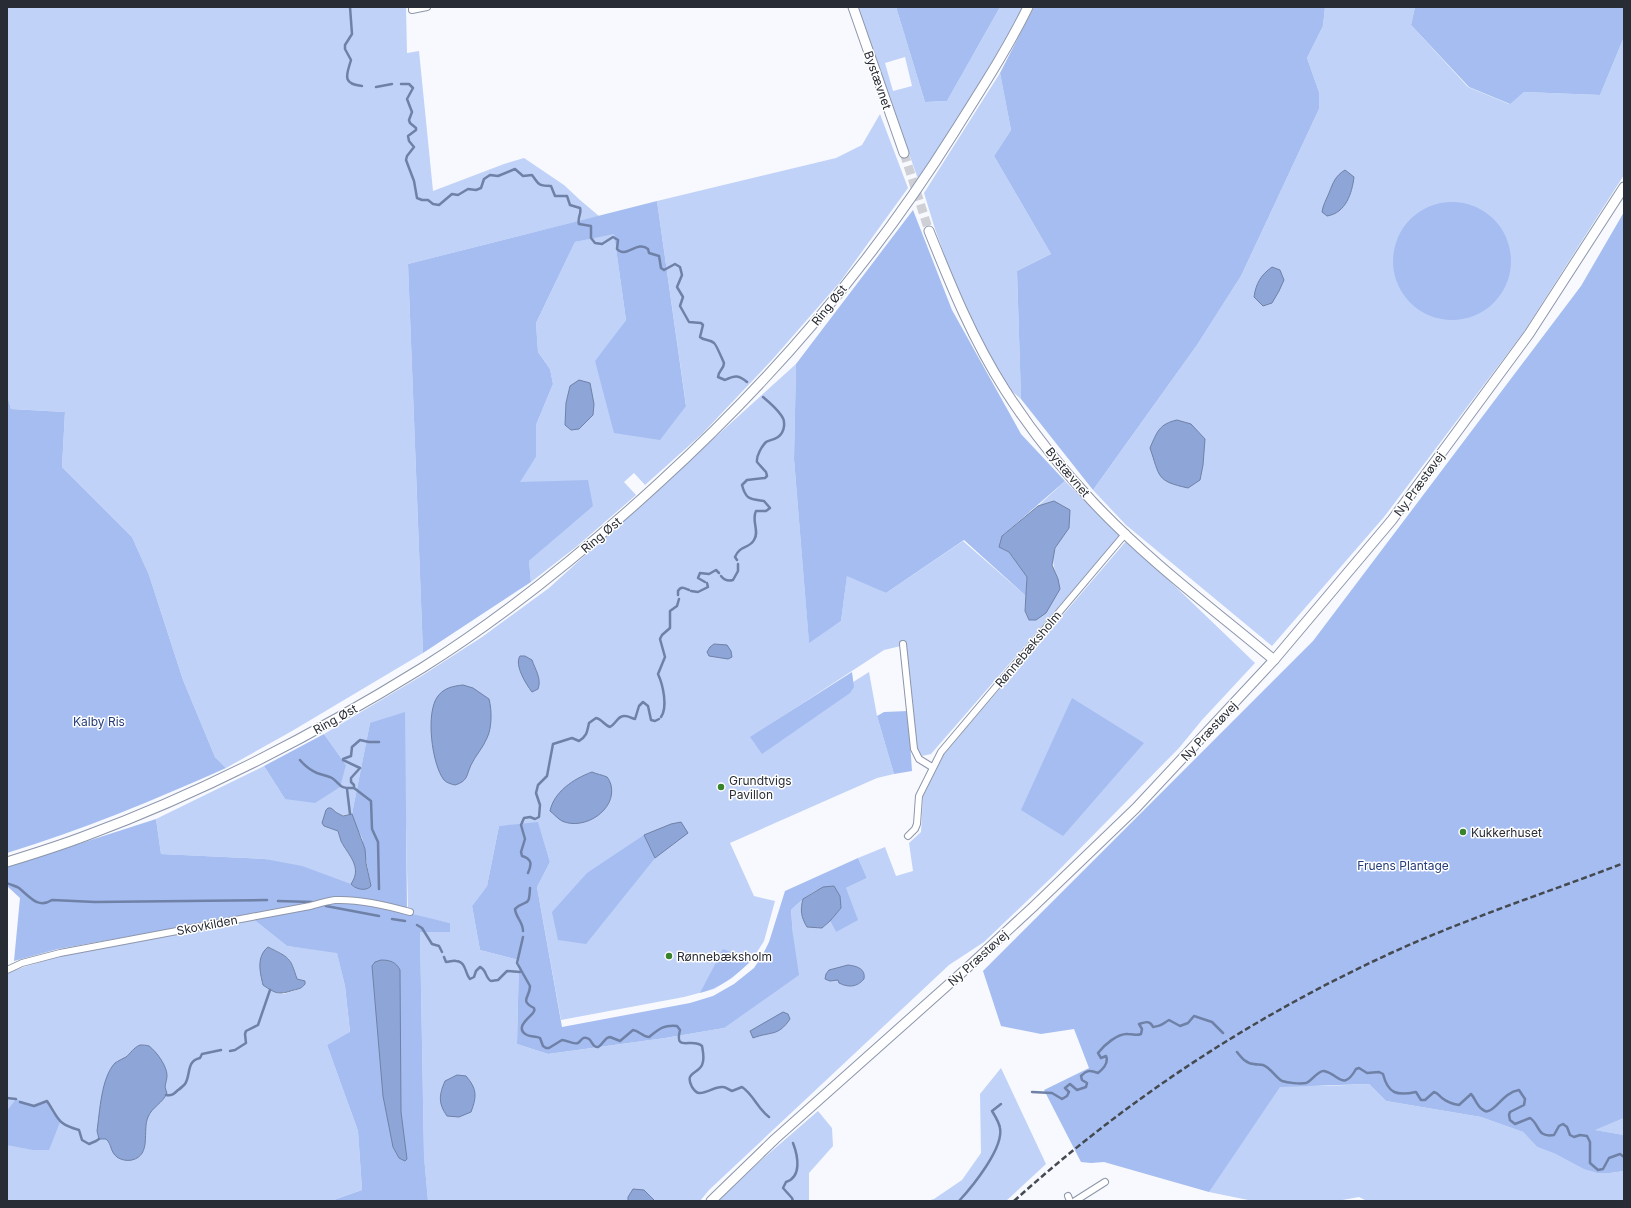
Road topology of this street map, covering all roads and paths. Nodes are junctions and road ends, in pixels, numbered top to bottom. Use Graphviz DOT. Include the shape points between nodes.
graph roads {
  1 [pos="412,7"];
  2 [pos="427,7"];
  3 [pos="853,7"];
  4 [pos="1028,7"];
  5 [pos="904,154"];
  6 [pos="1624,187"];
  7 [pos="929,231"];
  8 [pos="1126,534"];
  9 [pos="903,644"];
  10 [pos="1274,660"];
  11 [pos="932,767"];
  12 [pos="908,836"];
  13 [pos="7,862"];
  14 [pos="410,912"];
  15 [pos="7,970"];
  16 [pos="1105,1182"];
  17 [pos="711,1201"];
  18 [pos="1075,1201"];
  1 -- 2 [label="street" via="412,10"];
  3 -- 5 [label="street, Bystævnet"];
  4 -- 13 [label="street, Ring Øst" via="979,93 923,182 820,318 703,443 571,560 424,667 269,755 86,836"];
  6 -- 10 [label="street, Ny Præstøvej" via="1525,341 1392,520"];
  7 -- 8 [label="street, Bystævnet" via="959,304 1004,389 1031,429 1092,502"];
  8 -- 10 [label="street, Bystævnet"];
  8 -- 11 [label="street, Rønnebæksholm" via="941,752"];
  9 -- 11 [label="street" via="914,749 919,759"];
  10 -- 17 [label="street, Ny Præstøvej" via="1136,808 1045,896 775,1139"];
  11 -- 12 [label="street, Rønnebæksholm" via="919,796 917,824"];
  14 -- 15 [label="street, Skovkilden" via="387,906 334,900 60,953 22,963"];
  16 -- 18 [label="street"];
}
